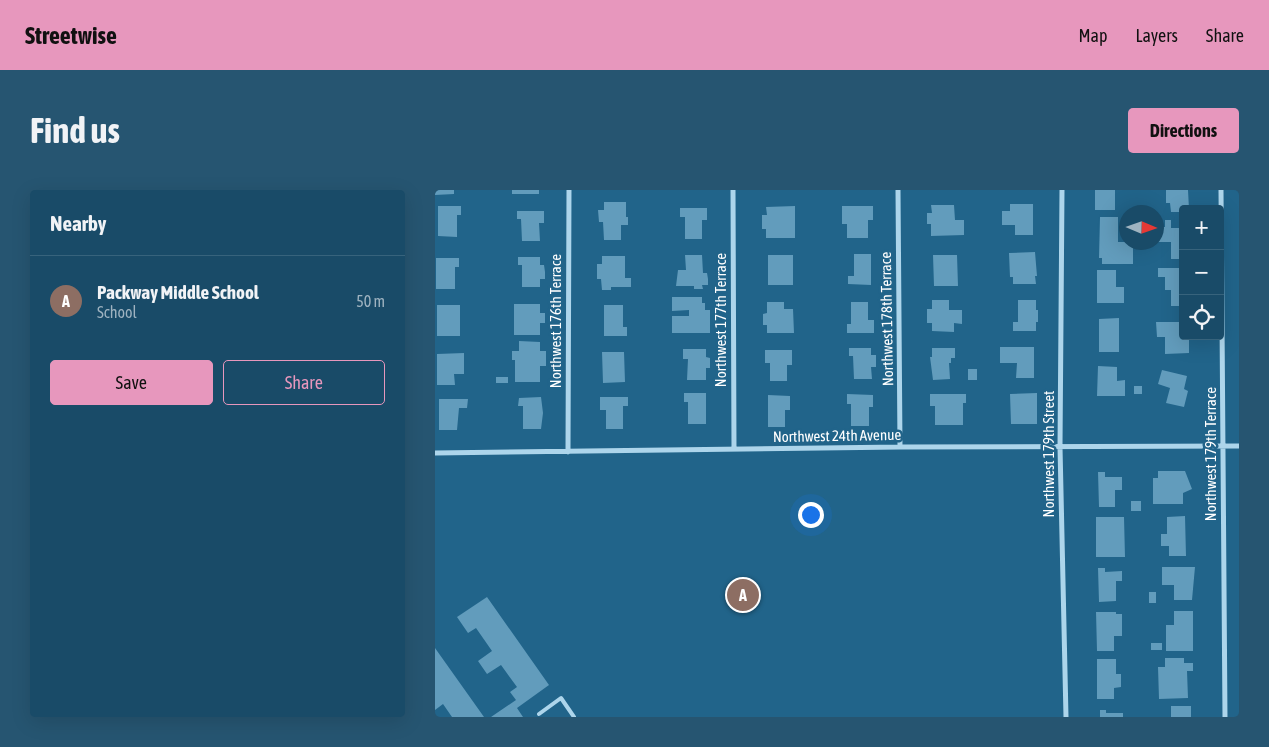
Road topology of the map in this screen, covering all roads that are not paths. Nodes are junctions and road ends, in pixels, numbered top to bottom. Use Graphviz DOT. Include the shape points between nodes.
graph roads {
  1 [pos="569,190"];
  2 [pos="733,190"];
  3 [pos="898,190"];
  4 [pos="1062,190"];
  5 [pos="1221,190"];
  6 [pos="1061,446"];
  7 [pos="1224,446"];
  8 [pos="1239,446"];
  9 [pos="900,447"];
  10 [pos="734,449"];
  11 [pos="568,452"];
  12 [pos="435,453"];
  13 [pos="539,714"];
  14 [pos="574,717"];
  15 [pos="1066,717"];
  16 [pos="1225,717"];
  1 -- 11 [label="street, Northwest 176th Terrace"];
  2 -- 10 [label="street, Northwest 177th Terrace"];
  3 -- 9 [label="street, Northwest 178th Terrace"];
  4 -- 6 [label="street, Northwest 179th Street"];
  5 -- 7 [label="street, Northwest 179th Terrace"];
  6 -- 7 [label="street, Northwest 24th Avenue"];
  6 -- 9 [label="street, Northwest 24th Avenue"];
  6 -- 15 [label="street, Northwest 179th Street"];
  7 -- 8 [label="street, Northwest 24th Avenue"];
  7 -- 16 [label="street, Northwest 179th Terrace"];
  9 -- 10 [label="street, Northwest 24th Avenue"];
  10 -- 11 [label="street, Northwest 24th Avenue"];
  11 -- 12 [label="street, Northwest 24th Avenue"];
  13 -- 14 [label="lane" via="561,698"];
}
